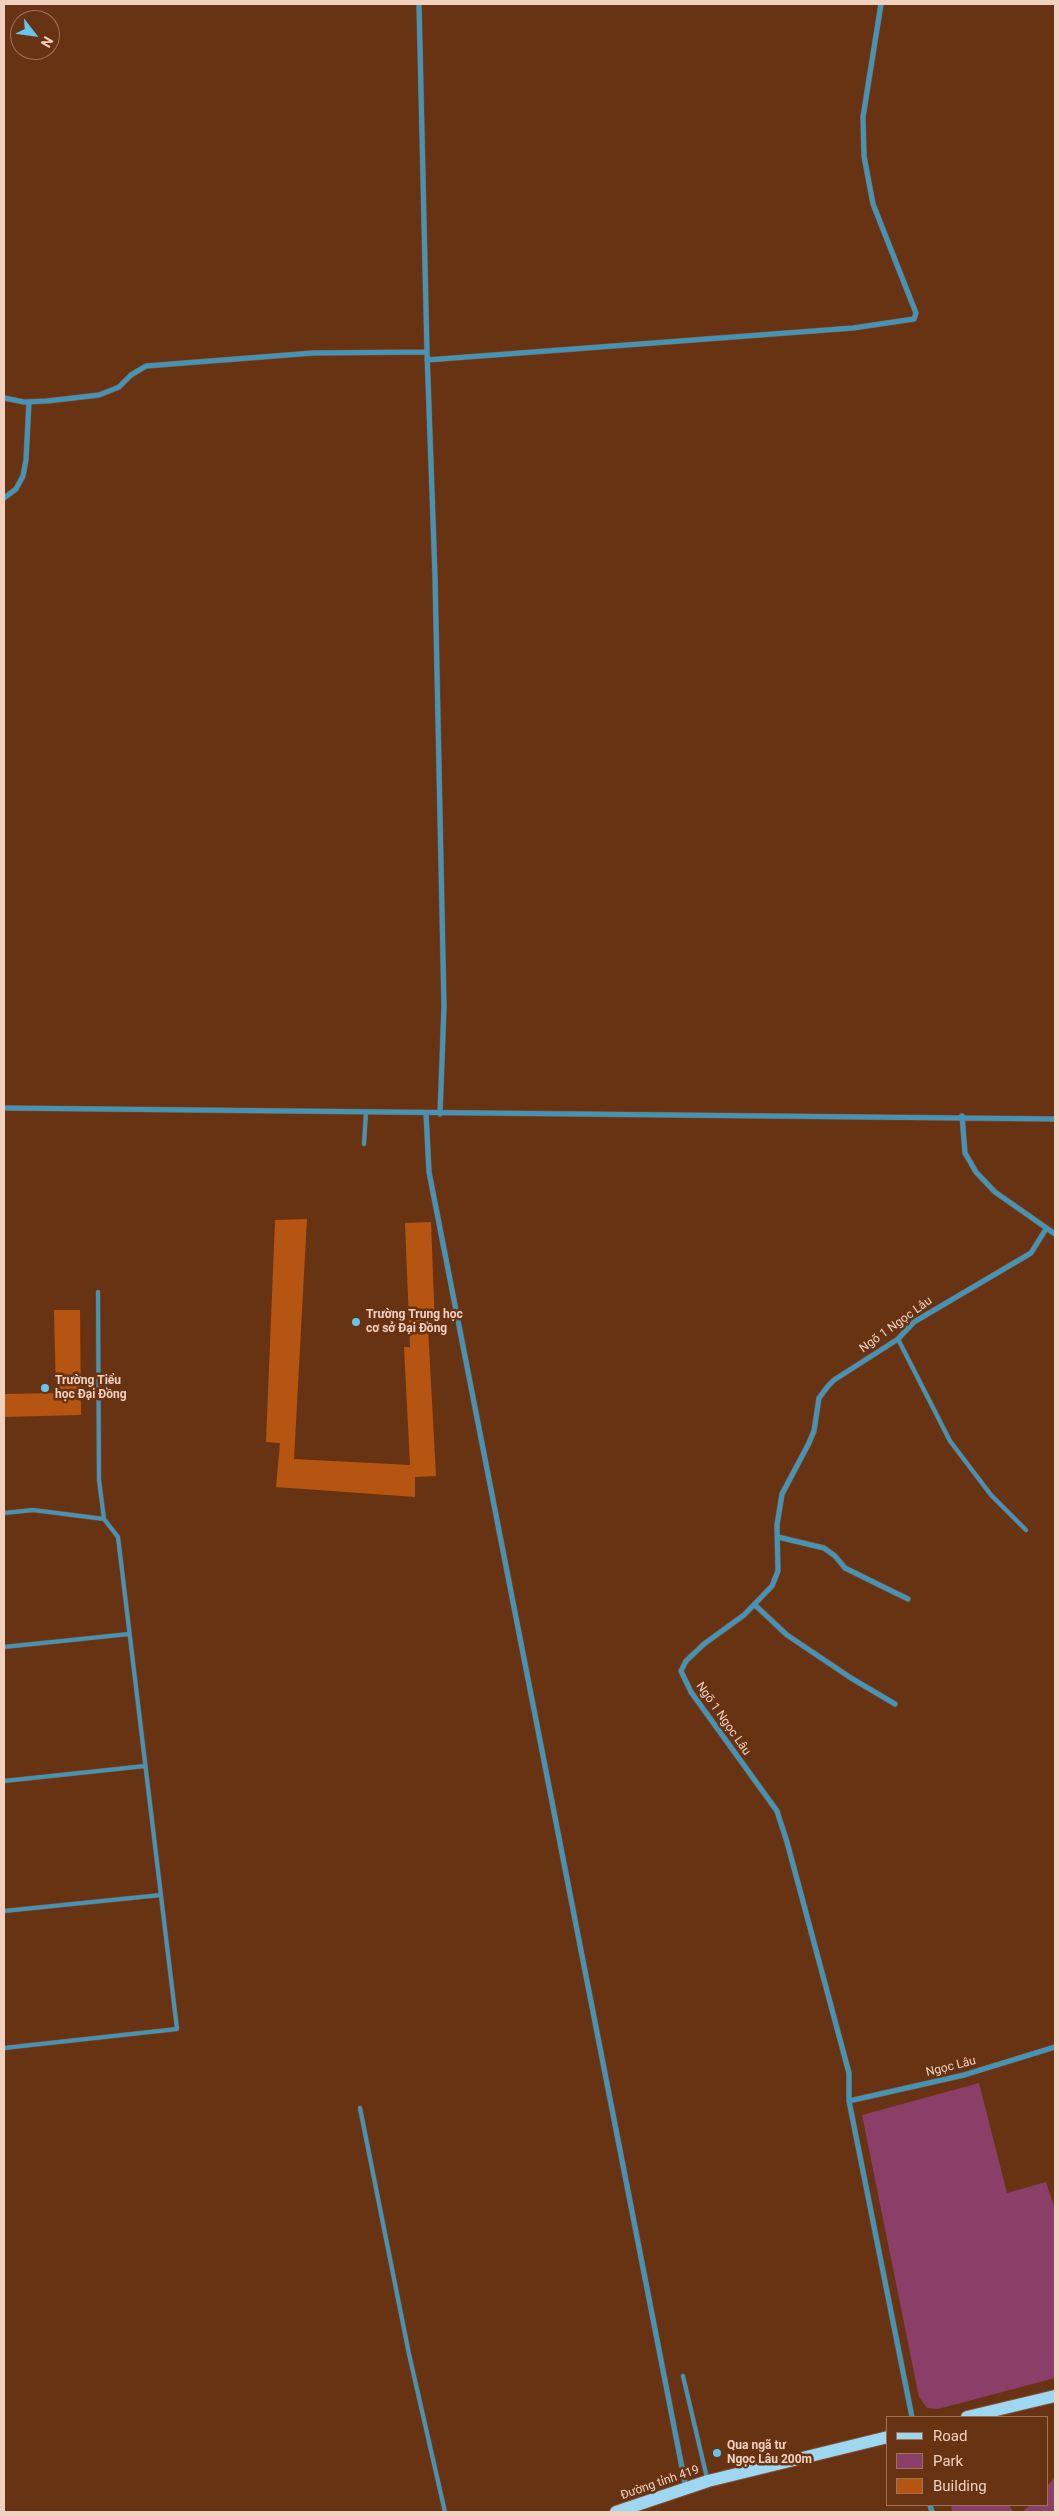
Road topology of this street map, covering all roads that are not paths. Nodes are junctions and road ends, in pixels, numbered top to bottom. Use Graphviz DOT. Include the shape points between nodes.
graph roads {
  1 [pos="419,4"];
  2 [pos="881,4"];
  3 [pos="427,352"];
  4 [pos="427,360"];
  5 [pos="4,398"];
  6 [pos="29,402"];
  7 [pos="4,498"];
  8 [pos="4,1108"];
  9 [pos="366,1112"];
  10 [pos="426,1113"];
  11 [pos="440,1114"];
  12 [pos="962,1116"];
  13 [pos="1055,1118"];
  14 [pos="364,1144"];
  15 [pos="1046,1229"];
  16 [pos="1055,1234"];
  17 [pos="98,1292"];
  18 [pos="898,1339"];
  19 [pos="4,1513"];
  20 [pos="104,1519"];
  21 [pos="1026,1530"];
  22 [pos="778,1537"];
  23 [pos="908,1599"];
  24 [pos="755,1605"];
  25 [pos="129,1634"];
  26 [pos="4,1647"];
  27 [pos="895,1704"];
  28 [pos="145,1766"];
  29 [pos="4,1781"];
  30 [pos="160,1895"];
  31 [pos="4,1911"];
  32 [pos="1055,2047"];
  33 [pos="4,2048"];
  34 [pos="850,2101"];
  35 [pos="360,2108"];
  36 [pos="683,2376"];
  37 [pos="1055,2396"];
  38 [pos="912,2416"];
  39 [pos="971,2416"];
  40 [pos="886,2437"];
  41 [pos="708,2481"];
  42 [pos="686,2489"];
  43 [pos="445,2512"];
  44 [pos="616,2512"];
  1 -- 3 [label="street"];
  2 -- 4 [label="street" via="862,117 864,156 873,204 914,306 914,319 853,328"];
  3 -- 4 [label="street"];
  3 -- 6 [label="street" via="313,353 146,366 109,392"];
  4 -- 11 [label="street" via="444,998"];
  5 -- 6 [label="street"];
  6 -- 7 [label="street" via="23,476 16,489"];
  8 -- 9 [label="street"];
  9 -- 10 [label="street"];
  9 -- 14 [label="lane"];
  10 -- 11 [label="street"];
  10 -- 42 [label="street" via="429,1172"];
  11 -- 12 [label="street"];
  12 -- 13 [label="street"];
  12 -- 15 [label="street" via="965,1152 976,1172 995,1192"];
  15 -- 16 [label="street"];
  15 -- 18 [label="street, Ngõ 1 Ngọc Lâu" via="1031,1253 914,1322"];
  17 -- 20 [label="lane" via="100,1480"];
  18 -- 21 [label="lane" via="950,1441 992,1496"];
  18 -- 22 [label="street, Ngõ 1 Ngọc Lâu" via="834,1380 819,1398 812,1437 782,1494"];
  19 -- 20 [label="lane" via="33,1510"];
  20 -- 25 [label="lane" via="118,1537"];
  22 -- 23 [label="street" via="824,1548 845,1568"];
  22 -- 24 [label="street, Ngõ 1 Ngọc Lâu" via="778,1570 772,1586"];
  24 -- 27 [label="street" via="787,1635"];
  24 -- 34 [label="street, Ngõ 1 Ngọc Lâu" via="704,1644 686,1661 681,1671 691,1692 777,1811 850,2073"];
  25 -- 26 [label="lane"];
  25 -- 28 [label="lane"];
  28 -- 29 [label="lane"];
  28 -- 30 [label="lane"];
  30 -- 31 [label="lane"];
  30 -- 33 [label="lane" via="177,2029"];
  32 -- 34 [label="street, Ngọc Lâu" via="964,2075"];
  34 -- 38 [label="street"];
  35 -- 43 [label="lane" via="409,2354"];
  36 -- 41 [label="lane"];
  37 -- 39 [label="main road"];
  40 -- 41 [label="main road, Đường tỉnh 419"];
  41 -- 42 [label="main road, Đường tỉnh 419"];
  42 -- 44 [label="main road, Đường tỉnh 419"];
}
